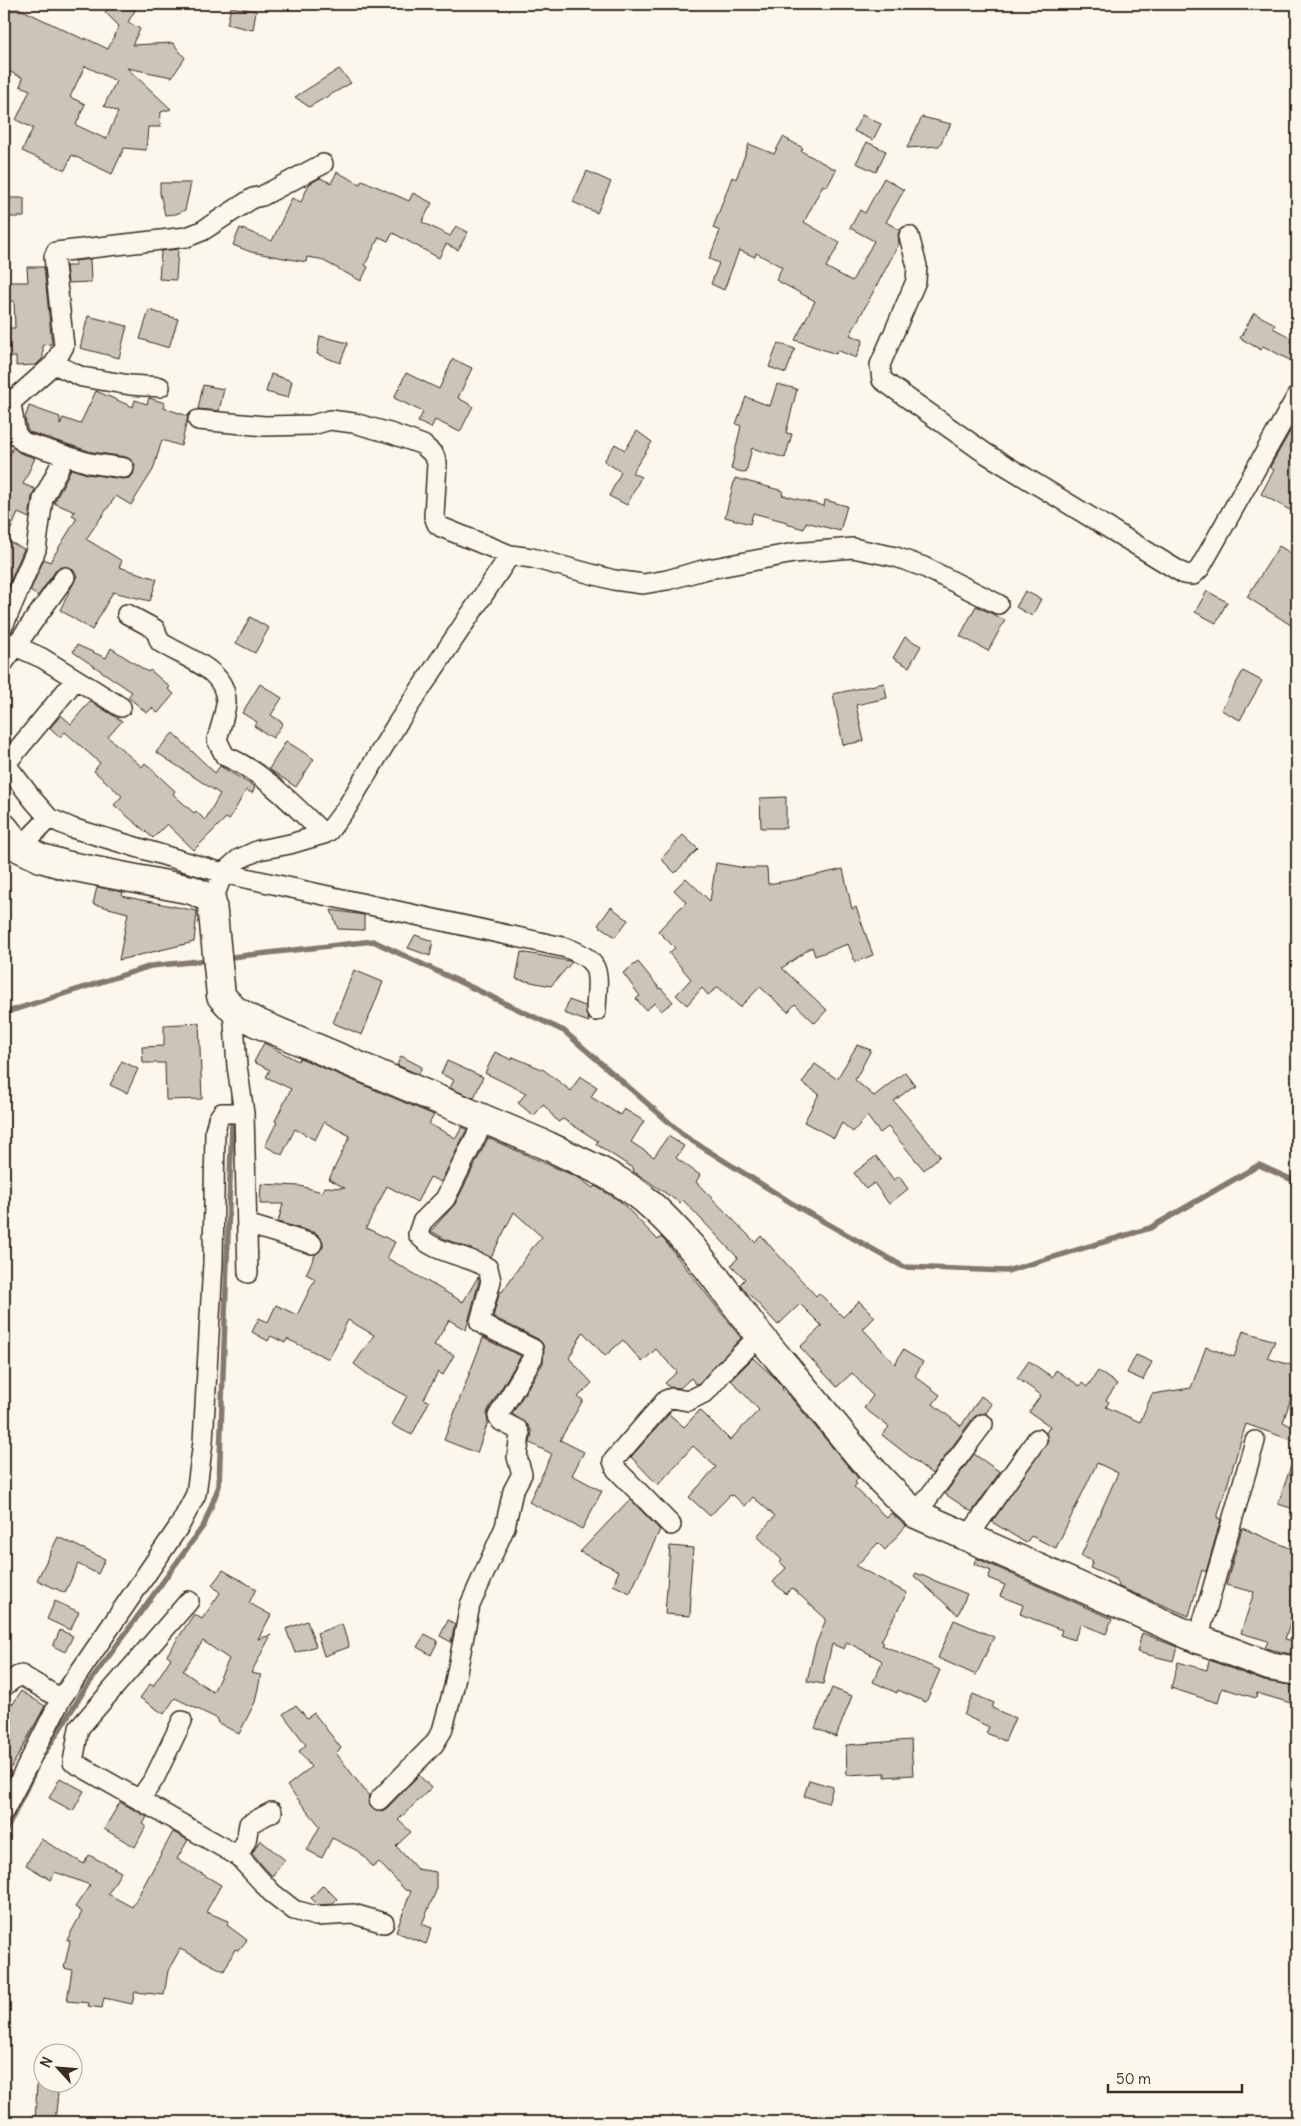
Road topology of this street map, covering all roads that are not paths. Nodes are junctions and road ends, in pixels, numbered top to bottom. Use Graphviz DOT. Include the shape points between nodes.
graph roads {
  1 [pos="323,164"];
  2 [pos="909,236"];
  3 [pos="54,364"];
  4 [pos="160,387"];
  5 [pos="1297,396"];
  6 [pos="6,400"];
  7 [pos="198,420"];
  8 [pos="65,456"];
  9 [pos="124,468"];
  10 [pos="510,555"];
  11 [pos="64,577"];
  12 [pos="998,604"];
  13 [pos="127,614"];
  14 [pos="4,624"];
  15 [pos="10,644"];
  16 [pos="4,662"];
  17 [pos="76,679"];
  18 [pos="121,707"];
  19 [pos="4,764"];
  20 [pos="46,821"];
  21 [pos="324,834"];
  22 [pos="16,840"];
  23 [pos="223,873"];
  24 [pos="212,906"];
  25 [pos="227,1002"];
  26 [pos="596,1011"];
  27 [pos="235,1113"];
  28 [pos="485,1118"];
  29 [pos="247,1224"];
  30 [pos="312,1244"];
  31 [pos="248,1273"];
  32 [pos="760,1335"];
  33 [pos="983,1424"];
  34 [pos="1037,1440"];
  35 [pos="1255,1441"];
  36 [pos="916,1514"];
  37 [pos="671,1525"];
  38 [pos="968,1537"];
  39 [pos="189,1601"];
  40 [pos="1198,1639"];
  41 [pos="1297,1671"];
  42 [pos="4,1686"];
  43 [pos="67,1716"];
  44 [pos="182,1721"];
  45 [pos="140,1799"];
  46 [pos="380,1800"];
  47 [pos="4,1811"];
  48 [pos="272,1812"];
  49 [pos="238,1856"];
  50 [pos="384,1923"];
  1 -- 3 [label="street" via="253,198 195,235 56,252 64,346"];
  2 -- 5 [label="street" via="918,273 880,365 882,380 985,453 1184,574 1196,574 1200,568"];
  3 -- 4 [label="street" via="82,377"];
  3 -- 6 [label="street"];
  6 -- 8 [label="street" via="12,410 18,439"];
  7 -- 10 [label="street" via="265,426 312,425 330,420 354,423 411,440 430,450 437,463 434,516 437,524"];
  8 -- 9 [label="street"];
  8 -- 14 [label="street" via="43,499 36,550"];
  10 -- 12 [label="street" via="643,584 794,553 853,548 924,567"];
  10 -- 21 [label="street" via="397,724 347,807"];
  11 -- 15 [label="street"];
  13 -- 21 [label="street" via="155,629 165,646 212,672 220,680 226,705 217,740 225,756 239,762 273,787"];
  15 -- 16 [label="street"];
  15 -- 17 [label="street" via="42,658"];
  17 -- 18 [label="street"];
  17 -- 19 [label="street"];
  19 -- 20 [label="street"];
  20 -- 22 [label="street"];
  20 -- 23 [label="street"];
  21 -- 23 [label="street" via="260,850 239,859"];
  22 -- 24 [label="main road" via="41,858 192,890 207,897"];
  23 -- 24 [label="street"];
  23 -- 26 [label="street" via="584,954 593,963 597,979"];
  24 -- 25 [label="main road"];
  25 -- 27 [label="street" via="237,1066"];
  25 -- 28 [label="main road" via="255,1022"];
  27 -- 29 [label="street"];
  27 -- 43 [label="street" via="218,1119 215,1131 213,1263 203,1442 196,1494"];
  28 -- 32 [label="main road" via="587,1165 642,1198 678,1231"];
  28 -- 46 [label="street" via="445,1199 422,1222 418,1234 435,1246 488,1267 491,1281 480,1322 533,1349 533,1357 498,1416 520,1434 517,1457 522,1474 513,1491 504,1527 470,1605 442,1731 434,1744"];
  29 -- 30 [label="street"];
  29 -- 31 [label="street"];
  32 -- 36 [label="main road" via="860,1458"];
  32 -- 37 [label="street" via="706,1392 688,1401 666,1400 613,1461 616,1469"];
  33 -- 36 [label="street"];
  34 -- 38 [label="street"];
  35 -- 40 [label="street"];
  36 -- 38 [label="main road"];
  38 -- 40 [label="main road"];
  39 -- 43 [label="street"];
  40 -- 41 [label="main road" via="1269,1666"];
  42 -- 43 [label="street" via="21,1675"];
  43 -- 45 [label="street" via="74,1763"];
  43 -- 47 [label="street"];
  44 -- 45 [label="street" via="154,1779"];
  45 -- 49 [label="street"];
  48 -- 49 [label="street" via="249,1824 246,1841"];
  49 -- 50 [label="street" via="272,1893 294,1910 316,1916 354,1914"];
}
